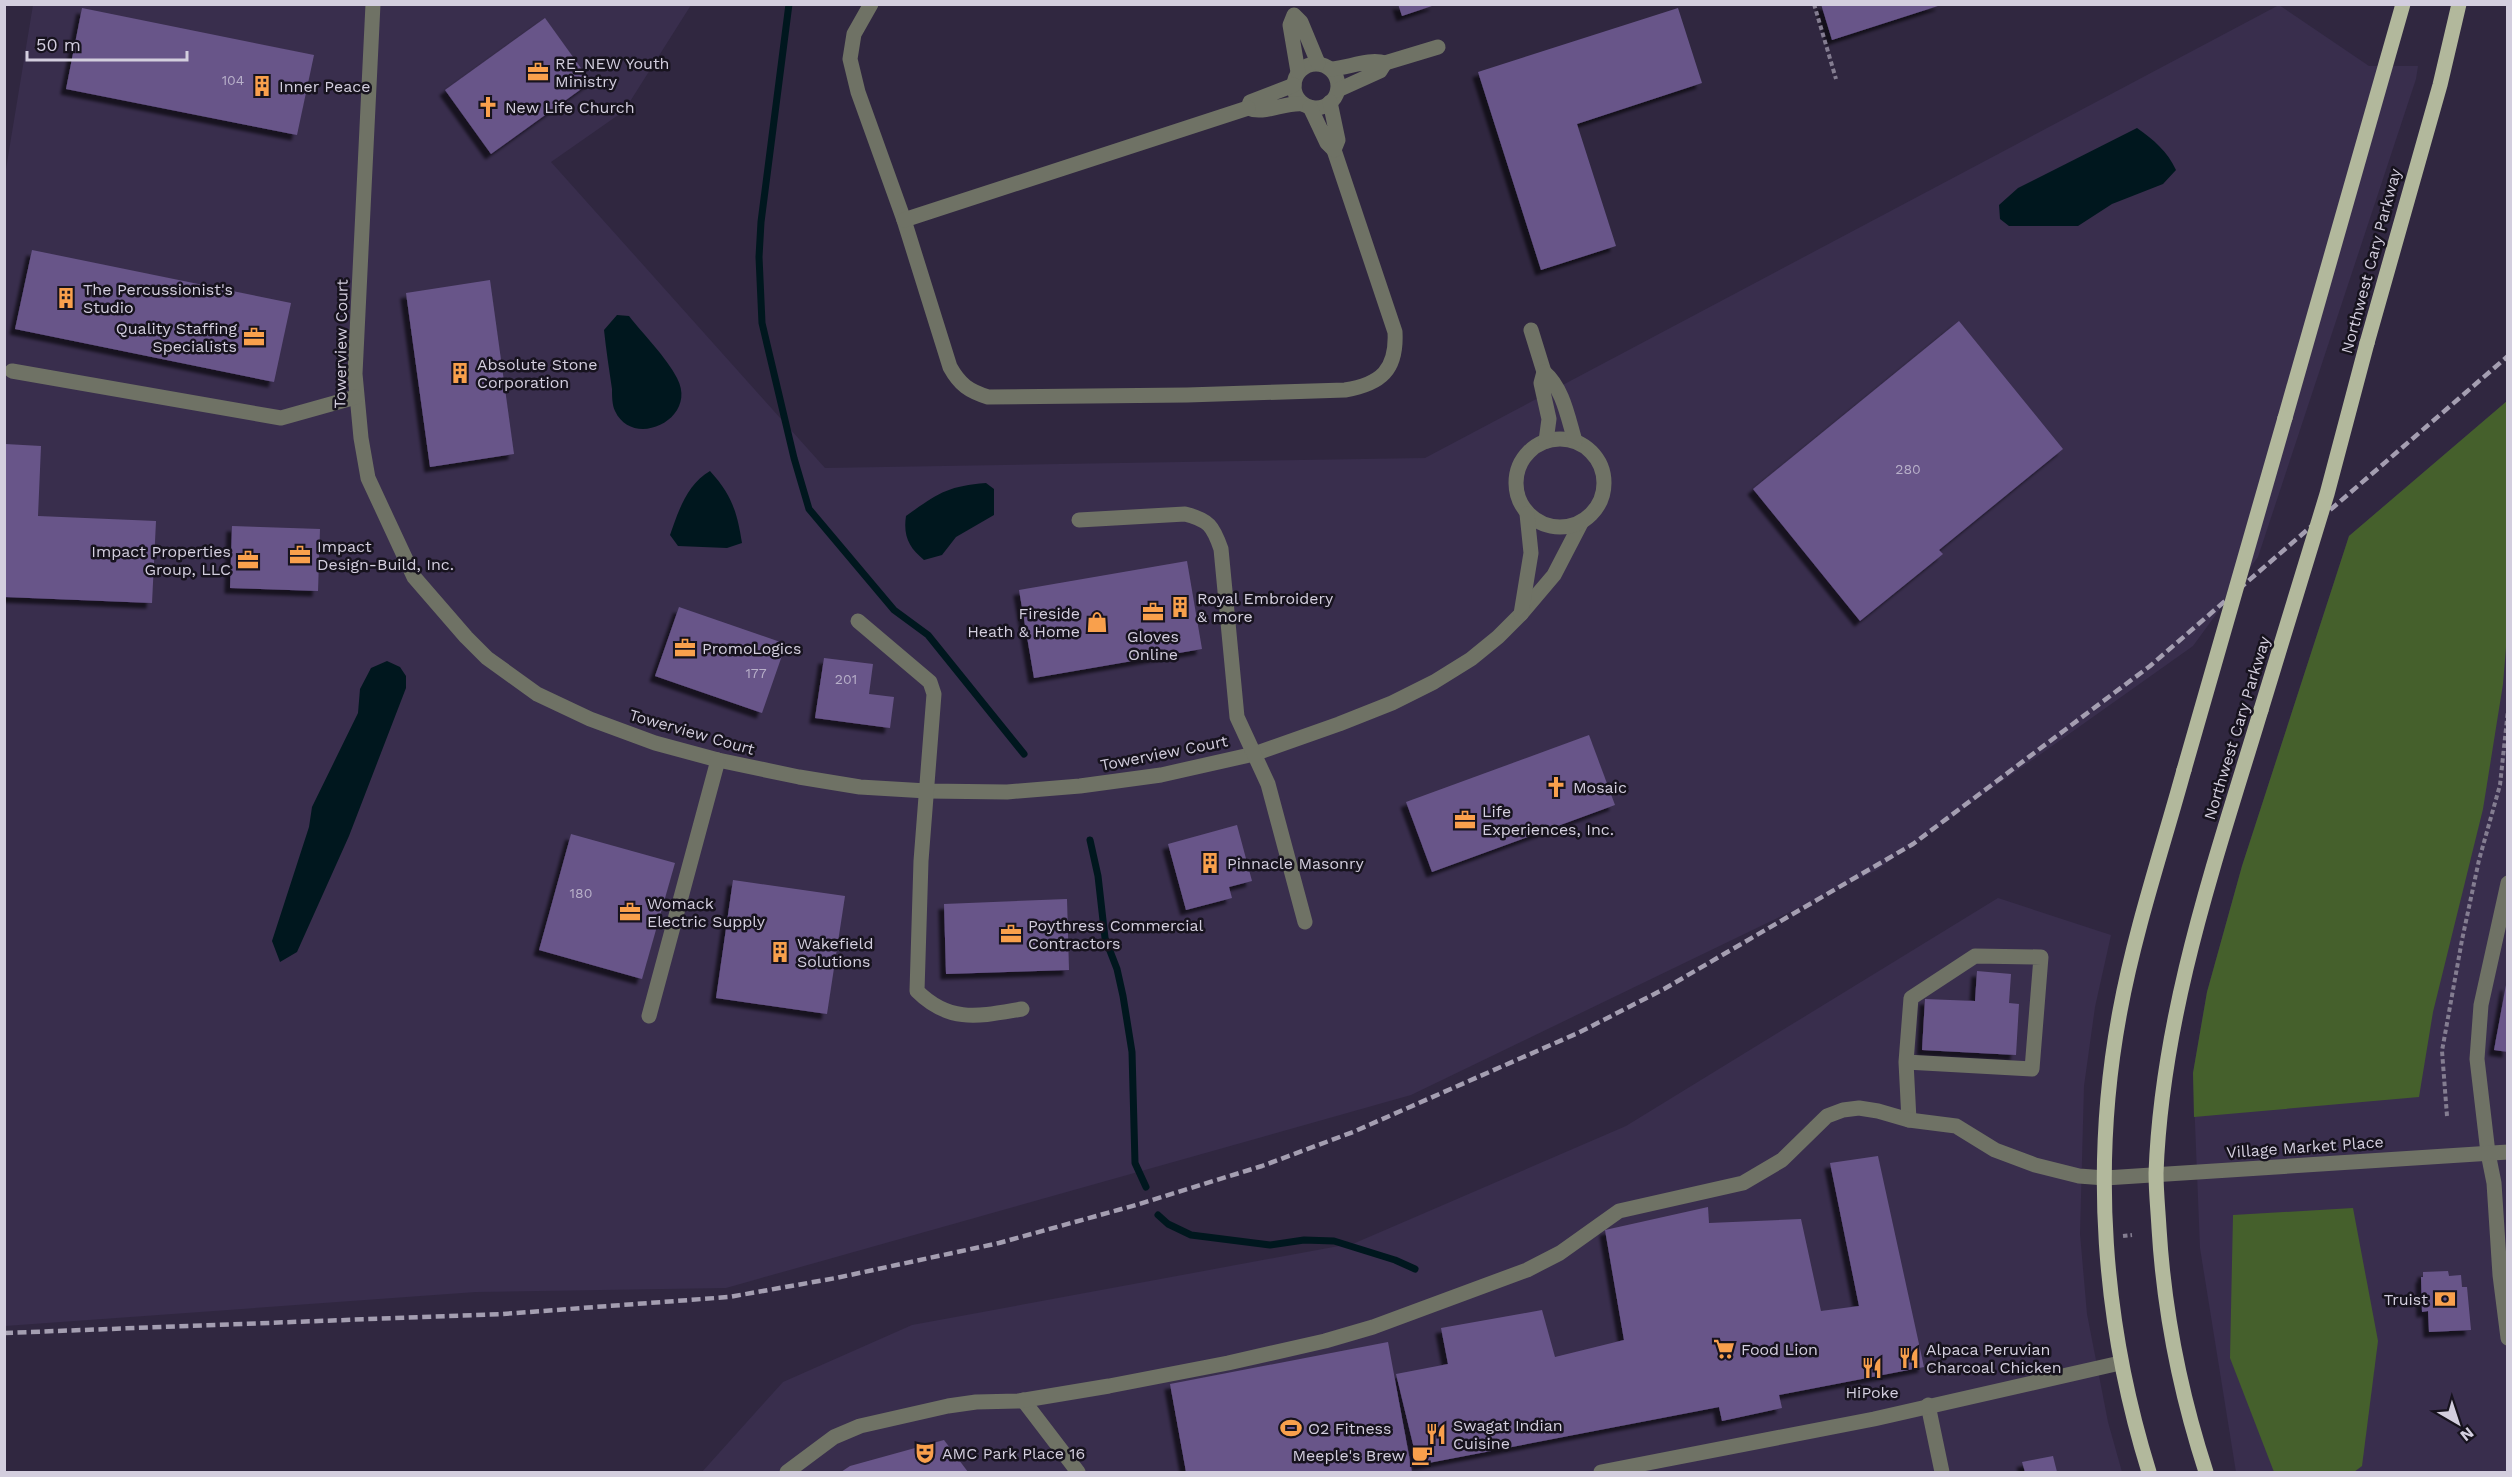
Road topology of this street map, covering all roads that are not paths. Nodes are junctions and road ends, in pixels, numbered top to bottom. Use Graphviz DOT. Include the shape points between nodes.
graph roads {
  1 [pos="373,4"];
  2 [pos="871,4"];
  3 [pos="2403,4"];
  4 [pos="2459,4"];
  5 [pos="1292,10"];
  6 [pos="1438,47"];
  7 [pos="1385,63"];
  8 [pos="1324,66"];
  9 [pos="1296,79"];
  10 [pos="1334,96"];
  11 [pos="1306,106"];
  12 [pos="1248,108"];
  13 [pos="1334,150"];
  14 [pos="904,220"];
  15 [pos="1531,330"];
  16 [pos="12,371"];
  17 [pos="1544,372"];
  18 [pos="356,397"];
  19 [pos="1546,441"];
  20 [pos="1575,441"];
  21 [pos="1527,513"];
  22 [pos="1079,520"];
  23 [pos="1581,523"];
  24 [pos="1521,614"];
  25 [pos="858,621"];
  26 [pos="1254,754"];
  27 [pos="718,760"];
  28 [pos="927,791"];
  29 [pos="2508,883"];
  30 [pos="1305,922"];
  31 [pos="1022,1009"];
  32 [pos="649,1016"];
  33 [pos="1906,1062"];
  34 [pos="1910,1120"];
  35 [pos="2508,1152"];
  36 [pos="2488,1153"];
  37 [pos="2156,1175"];
  38 [pos="2105,1178"];
  39 [pos="2508,1338"];
  40 [pos="2120,1363"];
  41 [pos="1023,1400"];
  42 [pos="1928,1405"];
  43 [pos="787,1473"];
  44 [pos="1078,1473"];
  45 [pos="1601,1473"];
  46 [pos="1942,1473"];
  47 [pos="2149,1473"];
  48 [pos="2205,1473"];
  1 -- 18 [label="street, Towerview Court"];
  2 -- 14 [label="street" via="854,34 850,59"];
  3 -- 38 [label="main road, bridge" via="2136,941 2120,1010 2104,1133"];
  4 -- 37 [label="main road, Northwest Cary Parkway, bridge" via="2327,494 2205,898 2177,1005"];
  5 -- 8 [label="street"];
  5 -- 9 [label="street"];
  6 -- 7 [label="street"];
  7 -- 8 [label="street"];
  7 -- 10 [label="street" via="1380,71"];
  8 -- 9 [label="street" via="1310,64"];
  8 -- 10 [label="street" via="1338,82"];
  9 -- 11 [label="street" via="1294,93"];
  9 -- 12 [label="street" via="1250,102"];
  10 -- 11 [label="street" via="1324,106"];
  10 -- 13 [label="street" via="1338,140"];
  11 -- 12 [label="street" via="1290,103 1255,111"];
  11 -- 13 [label="street"];
  12 -- 14 [label="street"];
  13 -- 14 [label="street" via="1395,332 1392,363 1380,378 1364,387 1010,398 970,391 958,382 950,367"];
  15 -- 17 [label="street"];
  16 -- 18 [label="street" via="281,418"];
  17 -- 19 [label="street" via="1541,383 1549,419"];
  17 -- 20 [label="street" via="1552,379"];
  18 -- 27 [label="street, Towerview Court" via="368,478 414,577 487,658 537,694 590,719 655,743"];
  19 -- 20 [label="street"];
  19 -- 21 [label="street" via="1522,459 1517,472 1515,487"];
  20 -- 23 [label="street" via="1598,459 1604,480 1601,502"];
  21 -- 23 [label="street" via="1538,523 1552,527 1567,528"];
  21 -- 24 [label="street" via="1531,553"];
  22 -- 26 [label="street" via="1185,514 1202,518 1214,530 1221,549 1237,717"];
  23 -- 24 [label="street, Towerview Court" via="1554,575"];
  24 -- 26 [label="street, Towerview Court" via="1471,659 1434,682 1392,703"];
  25 -- 28 [label="street" via="930,682 934,694"];
  26 -- 28 [label="street, Towerview Court" via="1161,775 1080,786 1007,792"];
  26 -- 30 [label="street" via="1268,784"];
  27 -- 28 [label="street, Towerview Court" via="850,785"];
  27 -- 32 [label="street"];
  28 -- 31 [label="street" via="917,991 943,1011 972,1017"];
  29 -- 36 [label="street" via="2481,1005 2478,1059"];
  33 -- 33 [label="street" via="2032,1070 2041,957 1975,956 1911,998"];
  33 -- 34 [label="street"];
  34 -- 38 [label="street, Village Market Place" via="1956,1126 1995,1150 2036,1165"];
  34 -- 41 [label="street, Village Market Place" via="1859,1108 1827,1116 1782,1160 1743,1183 1619,1211 1560,1253 1527,1270 1373,1327 1228,1363"];
  35 -- 36 [label="street, Village Market Place"];
  36 -- 37 [label="street, Village Market Place"];
  36 -- 39 [label="street" via="2497,1205"];
  37 -- 38 [label="street, Village Market Place"];
  37 -- 48 [label="main road, Northwest Cary Parkway" via="2171,1340"];
  38 -- 40 [label="main road" via="2108,1262"];
  40 -- 42 [label="street"];
  40 -- 47 [label="main road"];
  41 -- 43 [label="street, Village Market Place" via="948,1406 860,1426 834,1437"];
  41 -- 44 [label="street"];
  42 -- 45 [label="street"];
  42 -- 46 [label="street"];
}
